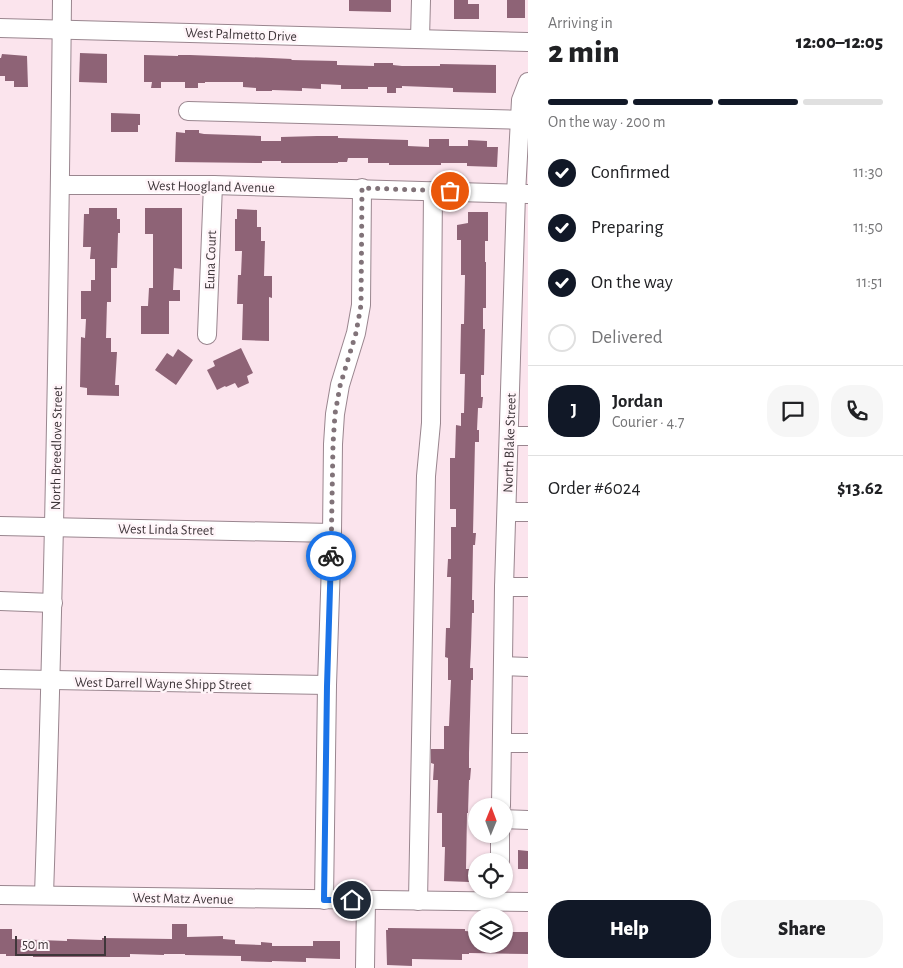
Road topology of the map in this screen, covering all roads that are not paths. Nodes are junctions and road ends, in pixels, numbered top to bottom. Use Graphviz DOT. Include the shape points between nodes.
graph roads {
  1 [pos="62,0"];
  2 [pos="421,0"];
  3 [pos="0,28"];
  4 [pos="62,29"];
  5 [pos="420,39"];
  6 [pos="528,42"];
  7 [pos="528,82"];
  8 [pos="188,110"];
  9 [pos="524,120"];
  10 [pos="61,185"];
  11 [pos="213,185"];
  12 [pos="362,188"];
  13 [pos="433,191"];
  14 [pos="522,194"];
  15 [pos="207,335"];
  16 [pos="510,436"];
  17 [pos="528,436"];
  18 [pos="507,512"];
  19 [pos="528,512"];
  20 [pos="0,526"];
  21 [pos="55,527"];
  22 [pos="332,533"];
  23 [pos="504,587"];
  24 [pos="528,588"];
  25 [pos="0,601"];
  26 [pos="53,603"];
  27 [pos="503,666"];
  28 [pos="528,667"];
  29 [pos="0,679"];
  30 [pos="52,680"];
  31 [pos="327,686"];
  32 [pos="502,743"];
  33 [pos="528,743"];
  34 [pos="501,798"];
  35 [pos="513,819"];
  36 [pos="528,820"];
  37 [pos="0,895"];
  38 [pos="44,896"];
  39 [pos="468,897"];
  40 [pos="512,898"];
  41 [pos="324,900"];
  42 [pos="366,900"];
  43 [pos="418,901"];
  44 [pos="528,902"];
  45 [pos="364,968"];
  1 -- 4 [label="street, North Breedlove Street"];
  2 -- 5 [label="street"];
  3 -- 4 [label="street, West Palmetto Drive"];
  4 -- 5 [label="street, West Palmetto Drive"];
  4 -- 10 [label="street, North Breedlove Street"];
  5 -- 6 [label="street, West Palmetto Drive"];
  7 -- 9 [label="street, North Blake Street" via="521,100"];
  8 -- 9 [label="street"];
  9 -- 14 [label="street, North Blake Street"];
  10 -- 11 [label="street, West Hoogland Avenue"];
  10 -- 21 [label="street, North Breedlove Street"];
  11 -- 12 [label="street, West Hoogland Avenue"];
  11 -- 15 [label="street, Euna Court"];
  12 -- 13 [label="street, West Hoogland Avenue"];
  12 -- 22 [label="street" via="361,305 335,414"];
  13 -- 14 [label="street, West Hoogland Avenue"];
  13 -- 43 [label="street" via="431,423 424,523"];
  14 -- 16 [label="street, North Blake Street"];
  16 -- 17 [label="street"];
  16 -- 18 [label="street, North Blake Street"];
  18 -- 19 [label="street"];
  18 -- 23 [label="street, North Blake Street"];
  20 -- 21 [label="street, West Linda Street"];
  21 -- 22 [label="street, West Linda Street"];
  21 -- 26 [label="street, North Breedlove Street"];
  22 -- 31 [label="street"];
  23 -- 24 [label="street"];
  23 -- 27 [label="street, North Blake Street"];
  25 -- 26 [label="street"];
  26 -- 30 [label="street, North Breedlove Street"];
  27 -- 28 [label="street"];
  27 -- 32 [label="street, North Blake Street"];
  29 -- 30 [label="street, West Darrell Wayne Shipp Street"];
  30 -- 31 [label="street, West Darrell Wayne Shipp Street"];
  30 -- 38 [label="street, North Breedlove Street"];
  31 -- 41 [label="street"];
  32 -- 33 [label="street"];
  32 -- 34 [label="street, North Blake Street"];
  35 -- 36 [label="street"];
  37 -- 38 [label="street, West Matz Avenue"];
  38 -- 41 [label="street, West Matz Avenue"];
  39 -- 43 [label="street, West Matz Avenue"];
  40 -- 44 [label="street, West Matz Avenue"];
  41 -- 42 [label="street, West Matz Avenue"];
  42 -- 43 [label="street, West Matz Avenue"];
  42 -- 45 [label="street"];
}
